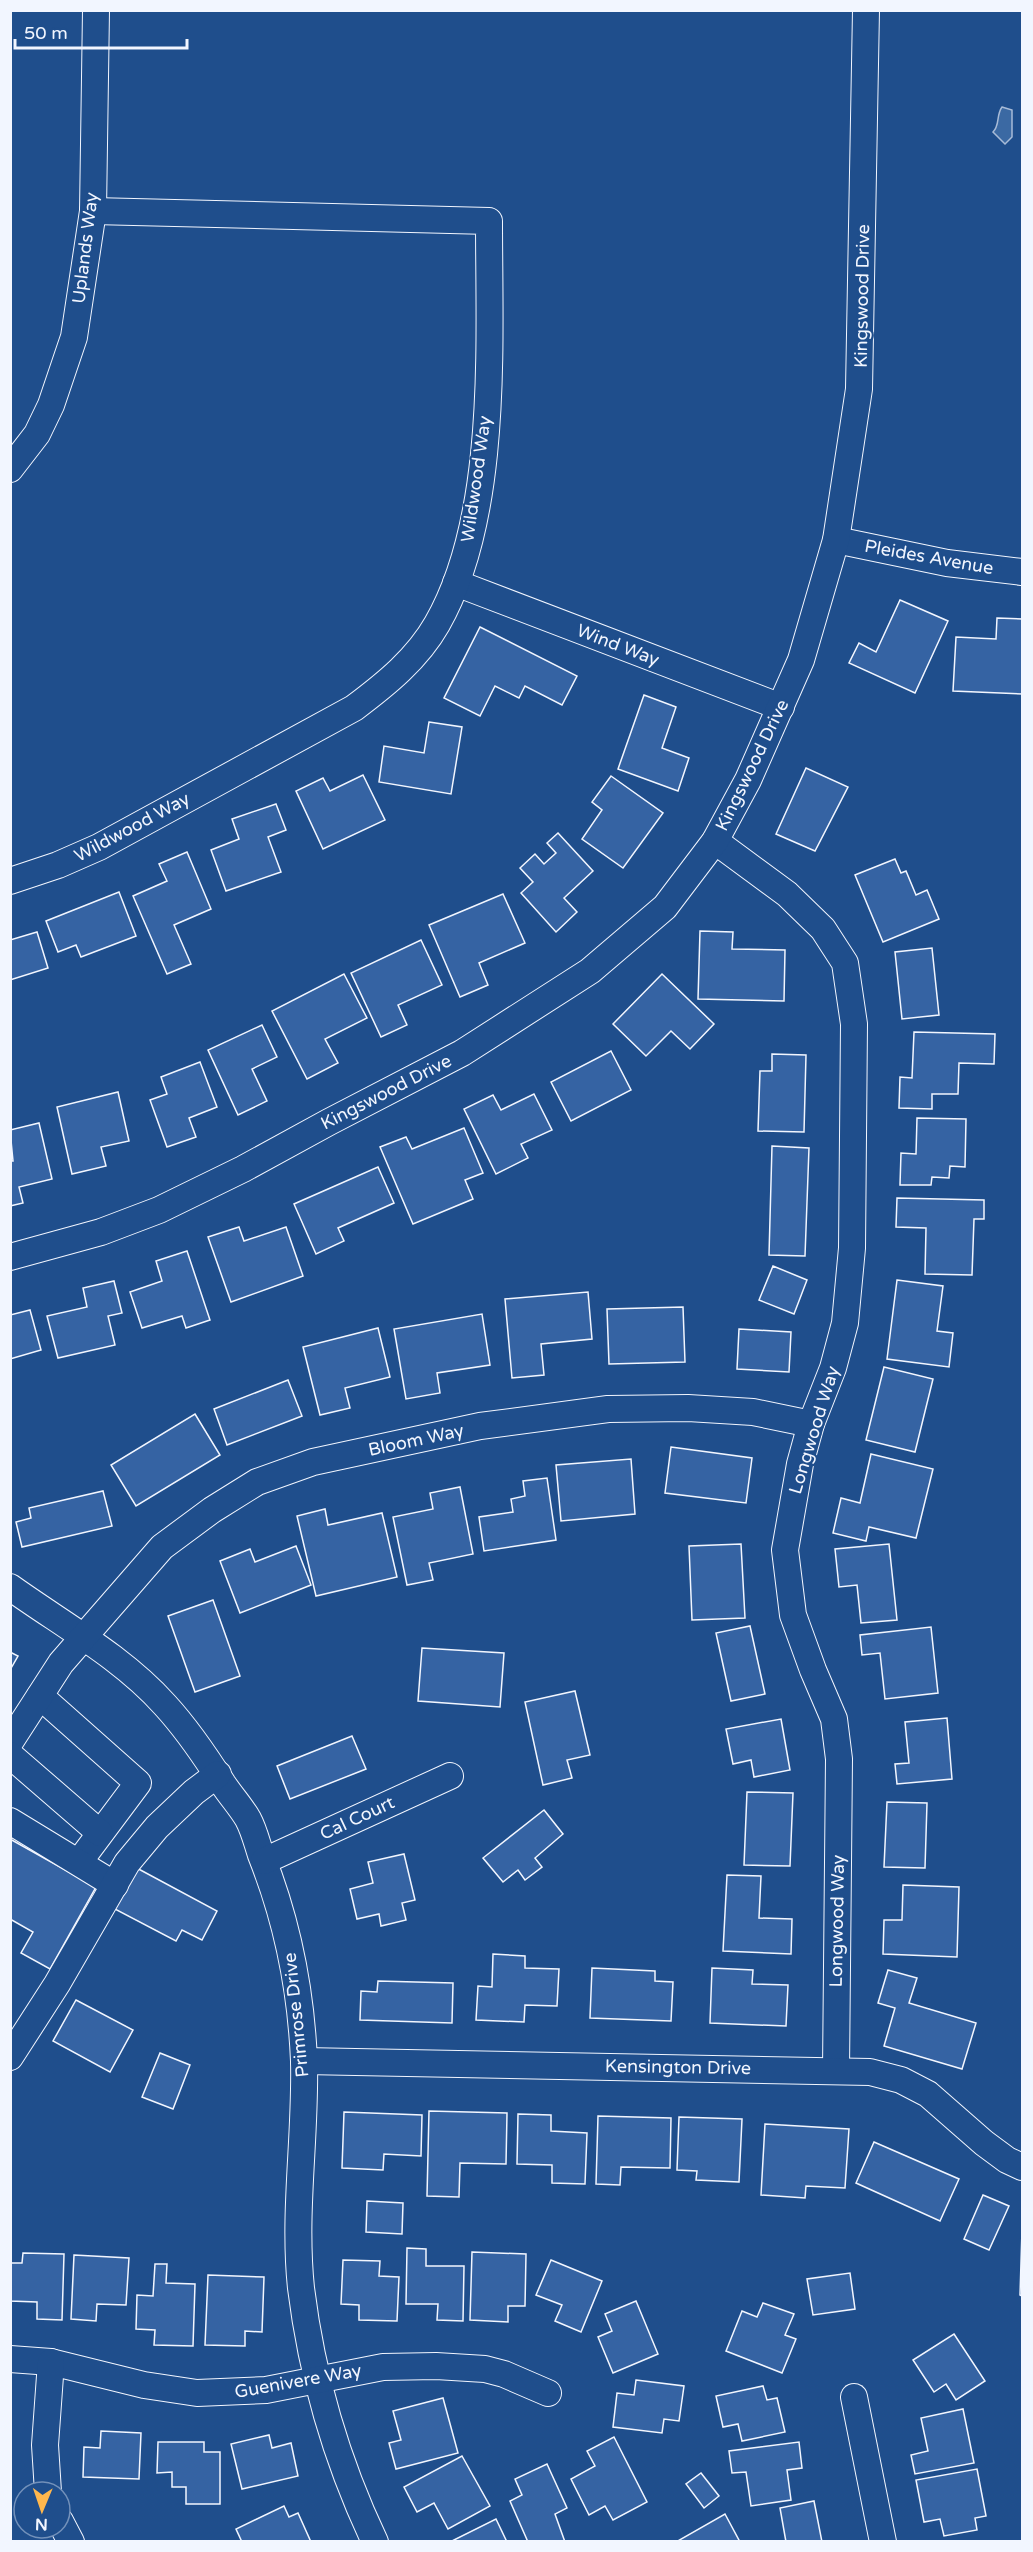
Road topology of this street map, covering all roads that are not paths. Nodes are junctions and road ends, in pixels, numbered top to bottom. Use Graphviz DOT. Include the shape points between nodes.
graph roads {
  1 [pos="96,10"];
  2 [pos="866,10"];
  3 [pos="93,211"];
  4 [pos="10,469"];
  5 [pos="836,540"];
  6 [pos="1023,572"];
  7 [pos="456,583"];
  8 [pos="781,707"];
  9 [pos="715,842"];
  10 [pos="10,881"];
  11 [pos="10,1257"];
  12 [pos="812,1424"];
  13 [pos="10,1587"];
  14 [pos="84,1637"];
  15 [pos="40,1696"];
  16 [pos="10,1742"];
  17 [pos="10,1755"];
  18 [pos="218,1774"];
  19 [pos="450,1776"];
  20 [pos="10,1821"];
  21 [pos="100,1833"];
  22 [pos="264,1861"];
  23 [pos="79,1862"];
  24 [pos="115,1885"];
  25 [pos="10,2057"];
  26 [pos="304,2061"];
  27 [pos="836,2070"];
  28 [pos="1023,2167"];
  29 [pos="10,2359"];
  30 [pos="51,2362"];
  31 [pos="316,2381"];
  32 [pos="548,2393"];
  33 [pos="854,2397"];
  34 [pos="47,2480"];
  35 [pos="375,2541"];
  36 [pos="883,2541"];
  1 -- 3 [label="street, Uplands Way"];
  2 -- 5 [label="street, Kingswood Drive" via="860,379"];
  3 -- 4 [label="street, Uplands Way" via="74,337 37,434"];
  3 -- 7 [label="street, Wildwood Way" via="489,222 489,370 484,451 472,530"];
  5 -- 6 [label="street, Pleides Avenue" via="947,563"];
  5 -- 8 [label="street, Kingswood Drive" via="801,660"];
  7 -- 8 [label="street, Wind Way"];
  7 -- 10 [label="street, Wildwood Way" via="437,625 418,651 393,679 354,708 99,847"];
  8 -- 9 [label="street, Kingswood Drive"];
  9 -- 11 [label="street, Kingswood Drive" via="665,907 591,971 462,1053 159,1210 101,1232"];
  9 -- 12 [label="street, Longwood Way" via="787,894 823,929 845,963 854,1024 852,1248 845,1323"];
  12 -- 14 [label="street, Bloom Way" via="753,1412 608,1409 480,1426 313,1462 257,1482 162,1547"];
  12 -- 27 [label="street, Longwood Way" via="800,1464 785,1550 793,1615 834,1719 838,1759"];
  13 -- 14 [label="street, Primrose Drive"];
  14 -- 15 [label="street, Bloom Way"];
  14 -- 18 [label="street, Primrose Drive" via="165,1705"];
  15 -- 16 [label="street, Bloom Way"];
  15 -- 21 [label="street" via="138,1783"];
  17 -- 21 [label="street"];
  18 -- 22 [label="street, Primrose Drive" via="248,1820"];
  18 -- 24 [label="street" via="157,1827 127,1863"];
  19 -- 22 [label="street, Cal Court"];
  20 -- 23 [label="street"];
  21 -- 23 [label="street"];
  22 -- 26 [label="street, Primrose Drive" via="292,1956"];
  23 -- 24 [label="street"];
  24 -- 25 [label="street"];
  26 -- 27 [label="street, Kensington Drive"];
  26 -- 31 [label="street, Primrose Drive" via="298,2229 301,2287"];
  27 -- 28 [label="street, Kensington Drive" via="870,2072 928,2094 984,2143"];
  29 -- 30 [label="street, Guenivere Way"];
  30 -- 31 [label="street, Guenivere Way" via="154,2387 197,2393 242,2393"];
  30 -- 34 [label="street" via="45,2445"];
  31 -- 32 [label="street, Guenivere Way" via="383,2367 467,2367 504,2374"];
  31 -- 35 [label="street, Primrose Drive" via="340,2462"];
  33 -- 36 [label="street"];
}
